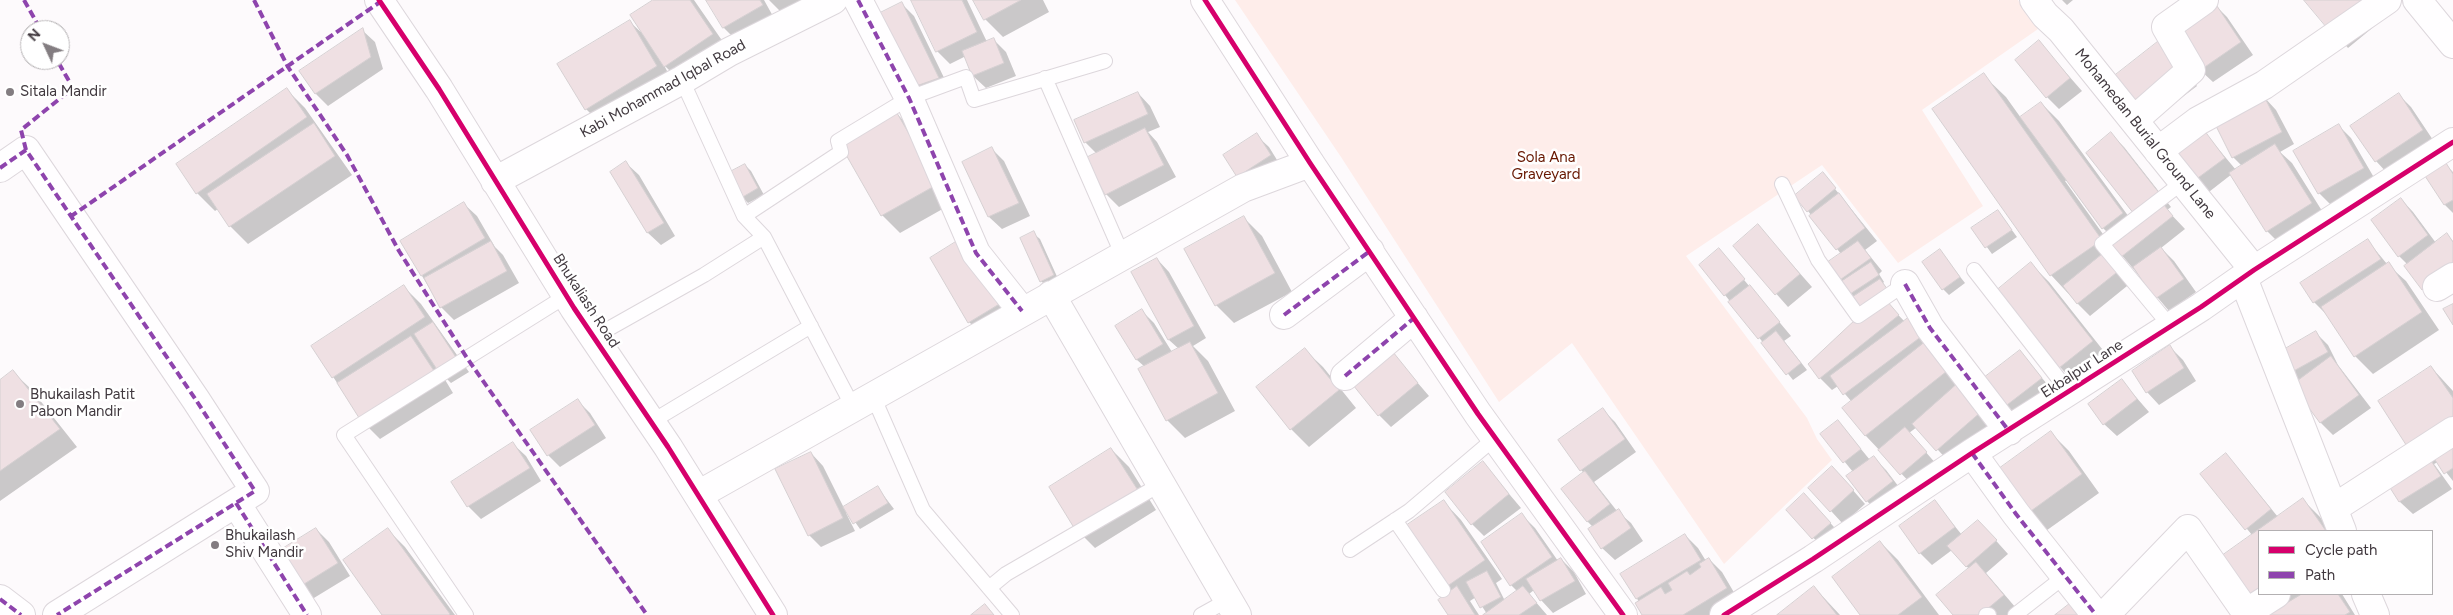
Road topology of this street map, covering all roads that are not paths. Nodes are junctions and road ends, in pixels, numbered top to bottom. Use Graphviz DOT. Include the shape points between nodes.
graph roads {
  1 [pos="379,0"];
  2 [pos="833,0"];
  3 [pos="858,0"];
  4 [pos="1205,0"];
  5 [pos="2034,0"];
  6 [pos="2204,0"];
  7 [pos="2387,0"];
  8 [pos="2417,0"];
  9 [pos="2453,44"];
  10 [pos="1105,61"];
  11 [pos="1045,78"];
  12 [pos="682,80"];
  13 [pos="909,98"];
  14 [pos="2134,120"];
  15 [pos="2453,142"];
  16 [pos="2158,151"];
  17 [pos="1310,163"];
  18 [pos="0,168"];
  19 [pos="496,181"];
  20 [pos="2183,182"];
  21 [pos="1782,184"];
  22 [pos="744,216"];
  23 [pos="764,237"];
  24 [pos="1370,252"];
  25 [pos="1122,254"];
  26 [pos="1974,270"];
  27 [pos="2249,274"];
  28 [pos="1904,284"];
  29 [pos="1051,295"];
  30 [pos="566,296"];
  31 [pos="1022,311"];
  32 [pos="1284,315"];
  33 [pos="1414,318"];
  34 [pos="811,326"];
  35 [pos="2171,326"];
  36 [pos="594,337"];
  37 [pos="1346,376"];
  38 [pos="2069,392"];
  39 [pos="863,402"];
  40 [pos="651,422"];
  41 [pos="2009,431"];
  42 [pos="2453,431"];
  43 [pos="1495,438"];
  44 [pos="1972,453"];
  45 [pos="1161,484"];
  46 [pos="698,495"];
  47 [pos="236,503"];
  48 [pos="1395,520"];
  49 [pos="2338,520"];
  50 [pos="1350,550"];
  51 [pos="2065,576"];
  52 [pos="989,588"];
  53 [pos="1443,590"];
  54 [pos="2275,595"];
  55 [pos="2366,595"];
  56 [pos="0,599"];
  57 [pos="1233,608"];
  58 [pos="2247,614"];
  59 [pos="21,615"];
  60 [pos="57,615"];
  61 [pos="307,615"];
  62 [pos="466,615"];
  63 [pos="774,615"];
  64 [pos="1012,615"];
  65 [pos="1201,615"];
  66 [pos="1623,615"];
  67 [pos="1724,615"];
  68 [pos="2016,615"];
  69 [pos="2096,615"];
  70 [pos="2105,615"];
  71 [pos="2375,615"];
  1 -- 19 [label="street, Bhukaliash Road"];
  2 -- 12 [label="street, Kabi Mohammad Iqbal Road" via="729,52"];
  3 -- 13 [label="street"];
  4 -- 17 [label="street"];
  5 -- 14 [label="street, Mohamedan Burial Ground Lane"];
  6 -- 14 [label="street" via="2166,27 2191,70"];
  7 -- 16 [label="street" via="2280,75 2198,121"];
  8 -- 9 [label="street"];
  10 -- 11 [label="lane"];
  11 -- 13 [label="lane" via="974,100 966,77"];
  11 -- 25 [label="lane"];
  12 -- 19 [label="street, Kabi Mohammad Iqbal Road"];
  12 -- 22 [label="lane"];
  13 -- 22 [label="lane" via="838,141 841,152"];
  13 -- 31 [label="street" via="976,253"];
  14 -- 16 [label="street, Mohamedan Burial Ground Lane"];
  15 -- 27 [label="street, Ekbalpur Lane"];
  16 -- 20 [label="street, Mohamedan Burial Ground Lane"];
  17 -- 24 [label="street"];
  17 -- 25 [label="street" via="1243,188"];
  18 -- 47 [label="street" via="26,150 255,491"];
  19 -- 30 [label="street, Bhukaliash Road"];
  20 -- 27 [label="street, Mohamedan Burial Ground Lane"];
  20 -- 35 [label="lane" via="2102,244"];
  21 -- 28 [label="lane" via="1818,260 1858,316"];
  22 -- 23 [label="lane"];
  23 -- 34 [label="lane"];
  23 -- 36 [label="lane"];
  24 -- 32 [label="street"];
  24 -- 33 [label="street"];
  25 -- 29 [label="street"];
  26 -- 38 [label="lane"];
  27 -- 35 [label="street, Ekbalpur Lane"];
  27 -- 49 [label="street, Mohamedan Burial Ground Lane"];
  28 -- 41 [label="street" via="1930,328"];
  29 -- 31 [label="street"];
  29 -- 45 [label="street"];
  30 -- 36 [label="street, Bhukaliash Road"];
  30 -- 62 [label="lane" via="344,435"];
  31 -- 39 [label="street"];
  33 -- 37 [label="street"];
  33 -- 43 [label="street"];
  34 -- 39 [label="lane"];
  34 -- 40 [label="lane"];
  35 -- 38 [label="street, Ekbalpur Lane"];
  36 -- 40 [label="street, Bhukaliash Road"];
  38 -- 41 [label="street, Ekbalpur Lane"];
  39 -- 46 [label="street"];
  39 -- 52 [label="lane" via="923,510"];
  40 -- 46 [label="street, Bhukaliash Road"];
  41 -- 44 [label="street, Ekbalpur Lane"];
  42 -- 49 [label="street"];
  43 -- 48 [label="lane"];
  43 -- 66 [label="street"];
  44 -- 51 [label="street"];
  44 -- 67 [label="street, Ekbalpur Lane"];
  45 -- 52 [label="lane" via="1006,574"];
  45 -- 57 [label="street"];
  46 -- 63 [label="street, Bhukaliash Road"];
  47 -- 60 [label="street"];
  47 -- 61 [label="street"];
  48 -- 50 [label="lane"];
  48 -- 53 [label="lane"];
  51 -- 68 [label="lane"];
  51 -- 69 [label="street"];
  52 -- 64 [label="lane"];
  54 -- 58 [label="street"];
  55 -- 71 [label="street"];
  56 -- 59 [label="street"];
  57 -- 65 [label="lane"];
  58 -- 70 [label="street" via="2188,529"];
}
